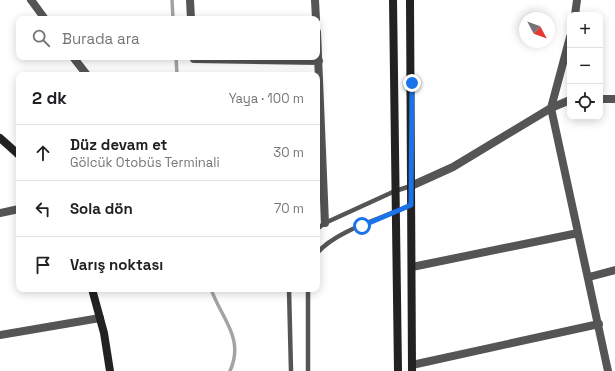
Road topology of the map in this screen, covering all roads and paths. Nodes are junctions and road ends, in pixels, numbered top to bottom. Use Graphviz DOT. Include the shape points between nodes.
graph roads {
  1 [pos="31,0"];
  2 [pos="190,0"];
  3 [pos="315,0"];
  4 [pos="393,0"];
  5 [pos="410,0"];
  6 [pos="578,0"];
  7 [pos="576,12"];
  8 [pos="43,16"];
  9 [pos="192,16"];
  10 [pos="316,16"];
  11 [pos="567,48"];
  12 [pos="75,60"];
  13 [pos="256,60"];
  14 [pos="319,61"];
  15 [pos="85,72"];
  16 [pos="319,72"];
  17 [pos="320,88"];
  18 [pos="603,99"];
  19 [pos="615,99"];
  20 [pos="567,101"];
  21 [pos="551,108"];
  22 [pos="0,138"];
  23 [pos="16,152"];
  24 [pos="411,186"];
  25 [pos="395,191"];
  26 [pos="411,205"];
  27 [pos="16,210"];
  28 [pos="0,213"];
  29 [pos="395,213"];
  30 [pos="325,223"];
  31 [pos="320,227"];
  32 [pos="578,233"];
  33 [pos="320,249"];
  34 [pos="412,267"];
  35 [pos="615,270"];
  36 [pos="588,276"];
  37 [pos="93,292"];
  38 [pos="289,292"];
  39 [pos="308,292"];
  40 [pos="100,318"];
  41 [pos="599,324"];
  42 [pos="0,335"];
  43 [pos="412,368"];
  44 [pos="110,371"];
  45 [pos="292,371"];
  46 [pos="308,371"];
  47 [pos="398,371"];
  48 [pos="608,371"];
  1 -- 8 [label="street"];
  2 -- 9 [label="street"];
  3 -- 10 [label="street"];
  4 -- 25 [label="main road"];
  5 -- 24 [label="main road"];
  6 -- 7 [label="street"];
  11 -- 21 [label="street"];
  12 -- 15 [label="street"];
  13 -- 14 [label="street"];
  14 -- 16 [label="street"];
  17 -- 30 [label="street"];
  18 -- 19 [label="street"];
  20 -- 21 [label="street"];
  21 -- 24 [label="street" via="453,167"];
  21 -- 32 [label="street"];
  22 -- 23 [label="main road"];
  24 -- 25 [label="lane"];
  24 -- 26 [label="main road"];
  25 -- 29 [label="main road"];
  25 -- 30 [label="lane"];
  26 -- 29 [label="lane"];
  26 -- 34 [label="main road"];
  27 -- 28 [label="street"];
  29 -- 33 [label="lane" via="324,244"];
  29 -- 47 [label="main road"];
  30 -- 31 [label="lane"];
  32 -- 34 [label="street"];
  32 -- 36 [label="street"];
  34 -- 43 [label="main road"];
  35 -- 36 [label="street"];
  36 -- 41 [label="street"];
  37 -- 40 [label="main road"];
  38 -- 45 [label="lane"];
  39 -- 46 [label="lane"];
  40 -- 42 [label="street"];
  40 -- 44 [label="main road"];
  41 -- 43 [label="street"];
  41 -- 48 [label="street"];
}
